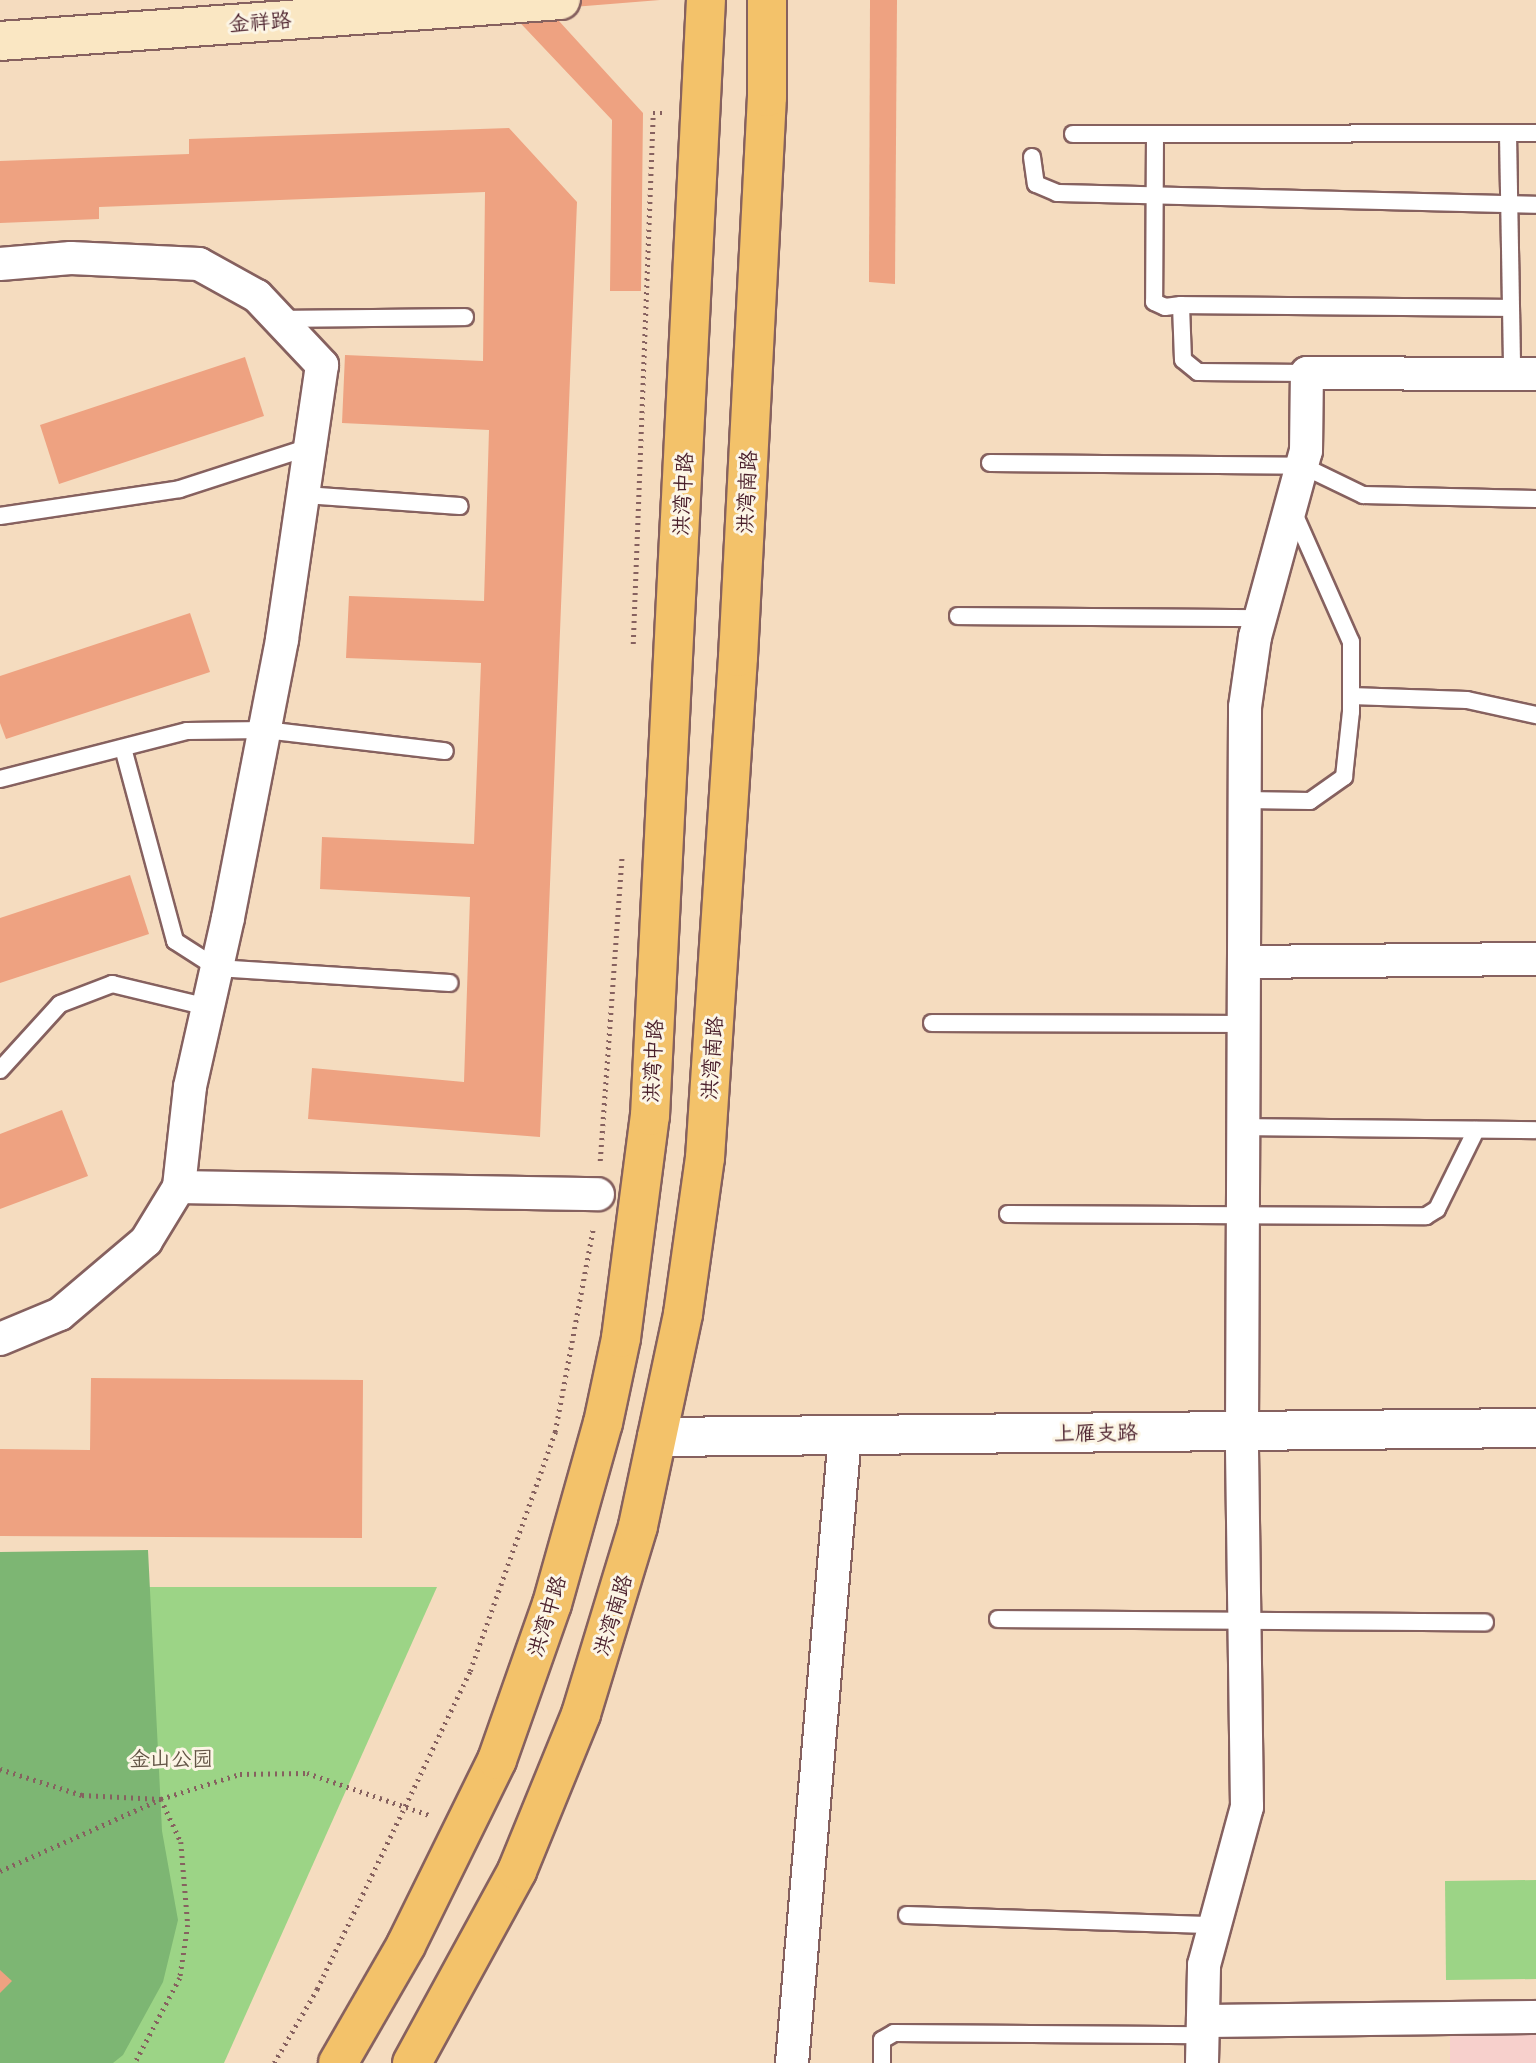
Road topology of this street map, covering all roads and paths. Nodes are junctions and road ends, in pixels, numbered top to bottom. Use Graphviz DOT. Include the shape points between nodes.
graph roads {
  1 [pos="561,0"];
  2 [pos="706,0"];
  3 [pos="767,0"];
  4 [pos="0,41"];
  5 [pos="702,114"];
  6 [pos="1536,133"];
  7 [pos="1073,134"];
  8 [pos="1156,134"];
  9 [pos="1508,134"];
  10 [pos="1032,157"];
  11 [pos="1154,195"];
  12 [pos="1509,204"];
  13 [pos="1536,205"];
  14 [pos="0,264"];
  15 [pos="1181,305"];
  16 [pos="1510,308"];
  17 [pos="465,317"];
  18 [pos="278,318"];
  19 [pos="1307,373"];
  20 [pos="1524,373"];
  21 [pos="312,446"];
  22 [pos="990,463"];
  23 [pos="1303,466"];
  24 [pos="305,495"];
  25 [pos="1536,499"];
  26 [pos="460,506"];
  27 [pos="1293,510"];
  28 [pos="0,516"];
  29 [pos="958,616"];
  30 [pos="1260,618"];
  31 [pos="632,659"];
  32 [pos="1352,696"];
  33 [pos="1536,715"];
  34 [pos="265,730"];
  35 [pos="123,748"];
  36 [pos="446,751"];
  37 [pos="0,779"];
  38 [pos="1245,800"];
  39 [pos="623,847"];
  40 [pos="1536,959"];
  41 [pos="1244,962"];
  42 [pos="217,968"];
  43 [pos="450,983"];
  44 [pos="208,1007"];
  45 [pos="932,1023"];
  46 [pos="1244,1024"];
  47 [pos="0,1070"];
  48 [pos="1244,1127"];
  49 [pos="1476,1130"];
  50 [pos="1535,1130"];
  51 [pos="179,1186"];
  52 [pos="598,1194"];
  53 [pos="1008,1214"];
  54 [pos="1243,1215"];
  55 [pos="0,1339"];
  56 [pos="1536,1428"];
  57 [pos="1242,1431"];
  58 [pos="845,1435"];
  59 [pos="657,1437"];
  60 [pos="998,1619"];
  61 [pos="1244,1620"];
  62 [pos="1485,1622"];
  63 [pos="0,1769"];
  64 [pos="161,1800"];
  65 [pos="403,1805"];
  66 [pos="0,1871"];
  67 [pos="907,1915"];
  68 [pos="1214,1926"];
  69 [pos="1536,2017"];
  70 [pos="1203,2040"];
  71 [pos="135,2063"];
  72 [pos="274,2063"];
  73 [pos="338,2063"];
  74 [pos="412,2063"];
  75 [pos="792,2063"];
  76 [pos="883,2063"];
  1 -- 4 [label="main road, 金祥路"];
  2 -- 5 [label="main road, 洪湾中路"];
  3 -- 59 [label="main road, 洪湾南路" via="767,97 739,644 705,1158 683,1314"];
  5 -- 31 [label="path" via="653,113"];
  5 -- 73 [label="main road, 洪湾中路" via="650,1116 621,1338 603,1423 552,1604 497,1760 406,1945"];
  6 -- 9 [label="lane"];
  7 -- 8 [label="lane"];
  8 -- 9 [label="lane"];
  8 -- 11 [label="lane"];
  9 -- 12 [label="lane"];
  10 -- 11 [label="lane" via="1036,184 1045,189"];
  11 -- 12 [label="lane"];
  11 -- 15 [label="lane" via="1154,302 1165,307"];
  12 -- 13 [label="lane"];
  12 -- 16 [label="lane"];
  14 -- 18 [label="street" via="71,258 199,264 257,296"];
  15 -- 16 [label="lane"];
  15 -- 19 [label="lane" via="1183,360 1198,372"];
  16 -- 20 [label="lane"];
  17 -- 18 [label="lane"];
  18 -- 21 [label="street" via="322,365"];
  19 -- 20 [label="street"];
  19 -- 23 [label="street"];
  21 -- 24 [label="street"];
  21 -- 28 [label="lane" via="180,489"];
  22 -- 23 [label="lane"];
  23 -- 25 [label="lane" via="1363,495"];
  23 -- 27 [label="street"];
  24 -- 26 [label="lane"];
  24 -- 34 [label="street"];
  27 -- 30 [label="street"];
  27 -- 32 [label="lane" via="1351,642"];
  29 -- 30 [label="lane"];
  30 -- 38 [label="street" via="1245,707"];
  32 -- 33 [label="lane" via="1467,699"];
  32 -- 38 [label="lane" via="1344,777 1310,801"];
  34 -- 35 [label="lane" via="187,732"];
  34 -- 36 [label="lane"];
  34 -- 42 [label="street"];
  35 -- 37 [label="lane"];
  35 -- 42 [label="lane" via="175,941"];
  38 -- 41 [label="street"];
  39 -- 52 [label="path"];
  40 -- 41 [label="street"];
  41 -- 46 [label="street"];
  42 -- 43 [label="lane"];
  42 -- 44 [label="street"];
  44 -- 47 [label="lane" via="112,984 60,1004"];
  44 -- 51 [label="street" via="190,1087"];
  45 -- 46 [label="lane"];
  46 -- 48 [label="street"];
  48 -- 49 [label="lane"];
  48 -- 54 [label="street"];
  49 -- 50 [label="lane"];
  49 -- 54 [label="lane" via="1437,1209 1426,1216"];
  51 -- 52 [label="street"];
  51 -- 55 [label="street" via="146,1241 70,1306"];
  52 -- 65 [label="path" via="555,1432 470,1671"];
  53 -- 54 [label="lane"];
  54 -- 57 [label="street"];
  56 -- 57 [label="street, 上雁支路"];
  57 -- 58 [label="street, 上雁支路"];
  57 -- 61 [label="street"];
  58 -- 59 [label="street, 上雁支路"];
  58 -- 75 [label="street"];
  59 -- 74 [label="main road, 洪湾南路" via="623,1584 550,1795 474,1957"];
  60 -- 61 [label="lane"];
  61 -- 62 [label="lane"];
  61 -- 68 [label="street" via="1247,1807"];
  63 -- 64 [label="path" via="82,1795"];
  64 -- 65 [label="path" via="240,1774 307,1773"];
  64 -- 66 [label="path"];
  64 -- 71 [label="path" via="181,1842 188,1926 180,1978"];
  65 -- 72 [label="path" via="317,1989"];
  67 -- 68 [label="lane"];
  68 -- 70 [label="street" via="1205,1965"];
  69 -- 70 [label="street"];
  70 -- 76 [label="lane" via="894,2033 882,2040"];
}
